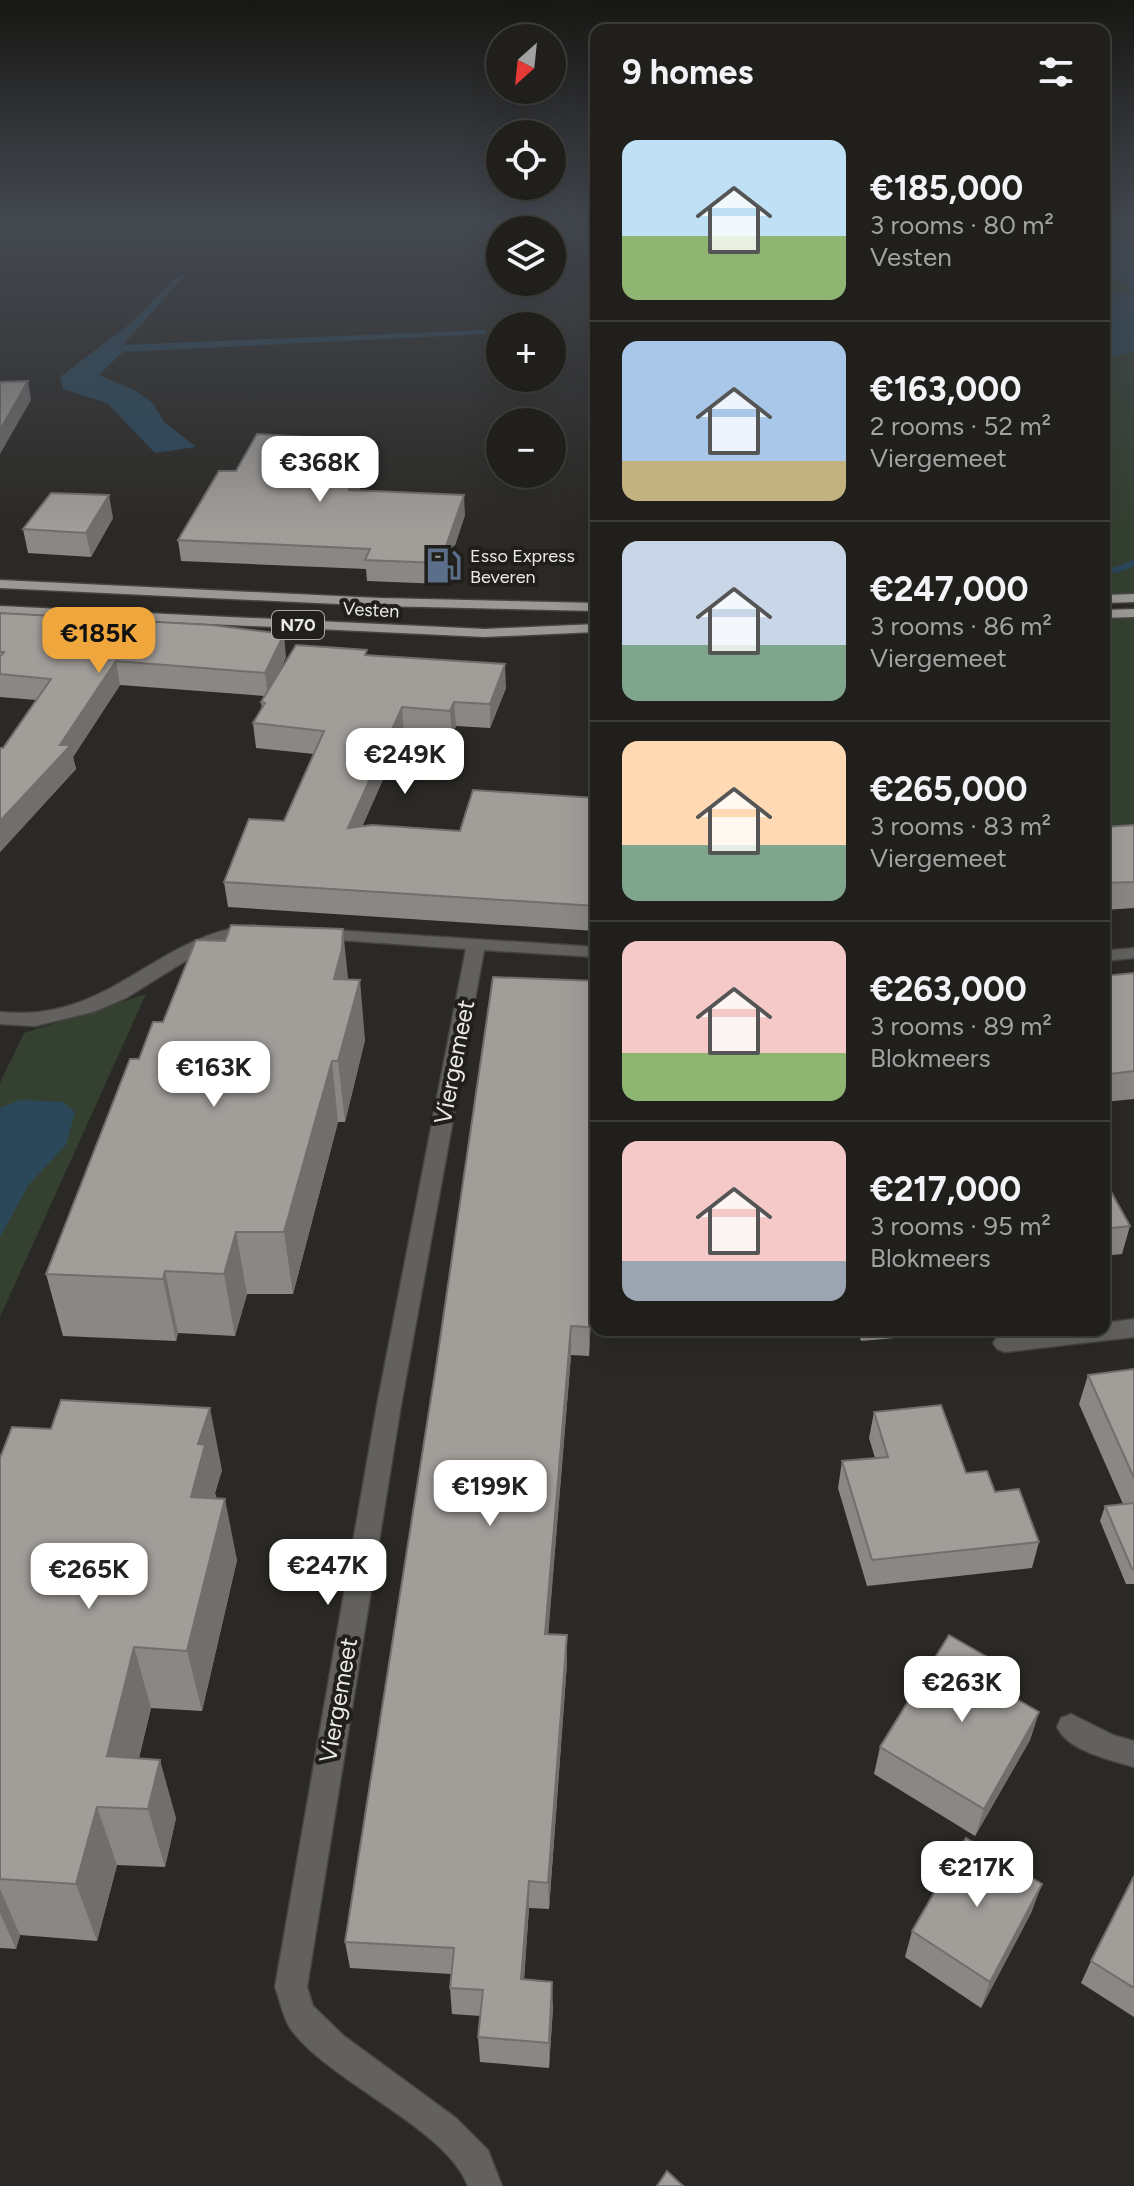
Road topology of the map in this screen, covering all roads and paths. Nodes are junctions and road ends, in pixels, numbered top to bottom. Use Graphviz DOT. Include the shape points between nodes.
graph roads {
  1 [pos="0,584"];
  2 [pos="1134,598"];
  3 [pos="1110,599"];
  4 [pos="590,607"];
  5 [pos="0,610"];
  6 [pos="1134,613"];
  7 [pos="1110,614"];
  8 [pos="590,628"];
  9 [pos="276,930"];
  10 [pos="306,933"];
  11 [pos="476,945"];
  12 [pos="590,952"];
  13 [pos="1134,953"];
  14 [pos="1110,955"];
  15 [pos="0,1018"];
  16 [pos="1134,1328"];
  17 [pos="1110,1331"];
  18 [pos="1065,1336"];
  19 [pos="1005,1343"];
  20 [pos="1071,1727"];
  21 [pos="1134,1754"];
  22 [pos="485,2186"];
  1 -- 4 [label="main road, Vesten / N70"];
  2 -- 3 [label="main road"];
  5 -- 8 [label="main road, Vesten / N70" via="485,633"];
  6 -- 7 [label="main road"];
  9 -- 15 [label="street" via="233,930 198,943 91,1007 49,1018"];
  10 -- 11 [label="street"];
  11 -- 12 [label="street"];
  11 -- 22 [label="street, Viergemeet" via="389,1405 291,1987 301,2016 333,2047 444,2130 476,2162"];
  13 -- 14 [label="street"];
  16 -- 17 [label="street"];
  18 -- 19 [label="street"];
  20 -- 21 [label="street"];
}
